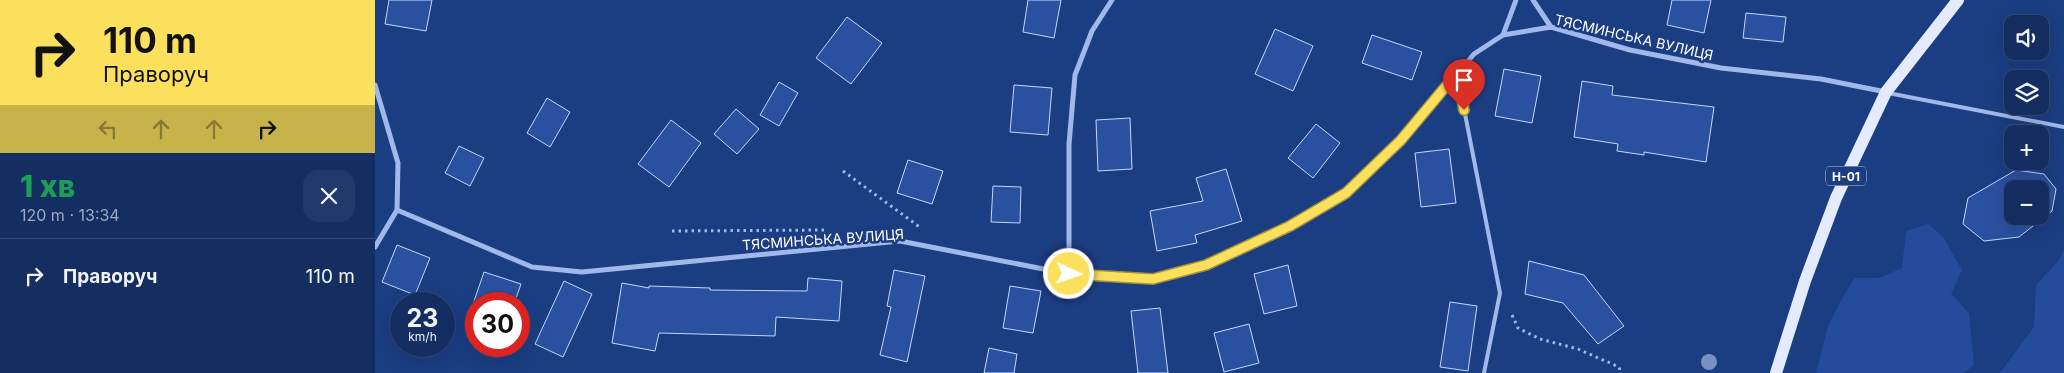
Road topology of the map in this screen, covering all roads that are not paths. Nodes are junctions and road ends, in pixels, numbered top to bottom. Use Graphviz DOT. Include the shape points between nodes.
graph roads {
  1 [pos="1112,0"];
  2 [pos="1516,0"];
  3 [pos="1533,0"];
  4 [pos="1958,0"];
  5 [pos="1551,27"];
  6 [pos="1503,35"];
  7 [pos="1457,73"];
  8 [pos="375,85"];
  9 [pos="1886,92"];
  10 [pos="2064,127"];
  11 [pos="397,210"];
  12 [pos="375,247"];
  13 [pos="1069,274"];
  14 [pos="1484,373"];
  15 [pos="1776,373"];
  1 -- 13 [label="street" via="1092,31 1075,75 1069,144"];
  2 -- 6 [label="street"];
  3 -- 5 [label="street"];
  4 -- 9 [label="main road, Н-01"];
  5 -- 6 [label="street, ТЯСМИНСЬКА ВУЛИЦЯ"];
  5 -- 9 [label="street, ТЯСМИНСЬКА ВУЛИЦЯ" via="1639,52 1721,68 1821,79"];
  6 -- 7 [label="street, ТЯСМИНСЬКА ВУЛИЦЯ" via="1474,54"];
  7 -- 13 [label="street, ТЯСМИНСЬКА ВУЛИЦЯ" via="1401,140 1346,193 1290,226 1206,265 1153,279"];
  7 -- 14 [label="lane" via="1500,293"];
  8 -- 11 [label="street" via="398,162"];
  9 -- 10 [label="lane"];
  9 -- 15 [label="main road, Н-01" via="1836,198"];
  11 -- 12 [label="street"];
  11 -- 13 [label="street, ТЯСМИНСЬКА ВУЛИЦЯ" via="532,266 582,272 900,241"];
}
